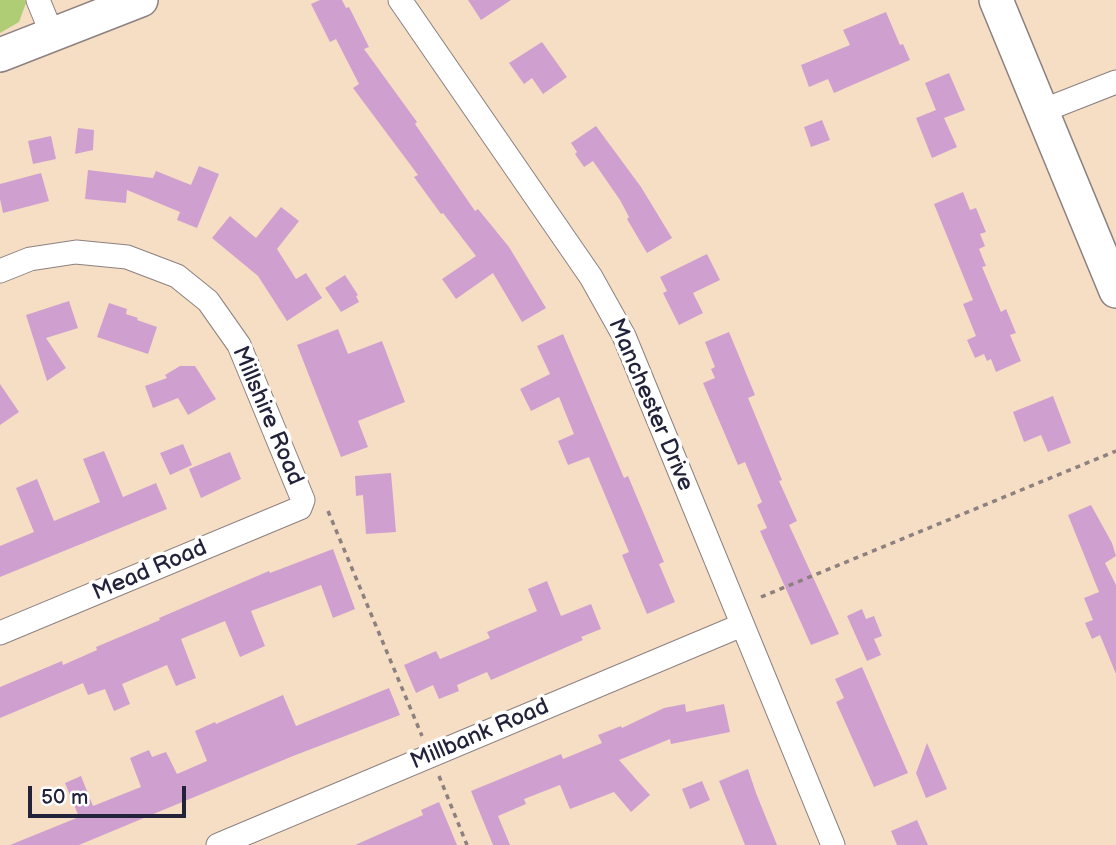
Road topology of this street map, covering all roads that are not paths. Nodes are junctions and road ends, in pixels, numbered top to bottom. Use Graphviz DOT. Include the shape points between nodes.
graph roads {
  1 [pos="38,0"];
  2 [pos="141,0"];
  3 [pos="400,0"];
  4 [pos="996,0"];
  5 [pos="52,34"];
  6 [pos="0,55"];
  7 [pos="1116,82"];
  8 [pos="1042,111"];
  9 [pos="0,271"];
  10 [pos="1116,291"];
  11 [pos="300,508"];
  12 [pos="742,625"];
  13 [pos="0,634"];
  14 [pos="218,845"];
  15 [pos="833,845"];
  1 -- 5 [label="street"];
  2 -- 5 [label="street"];
  3 -- 12 [label="street, Manchester Drive" via="591,277 624,336"];
  4 -- 8 [label="street"];
  5 -- 6 [label="street"];
  7 -- 8 [label="street"];
  8 -- 10 [label="street"];
  9 -- 11 [label="street, Millshire Road" via="30,259 76,252 127,257 177,276 208,301 239,345 303,500"];
  11 -- 13 [label="street, Mead Road"];
  12 -- 14 [label="street, Millbank Road"];
  12 -- 15 [label="street, Manchester Drive"];
}
